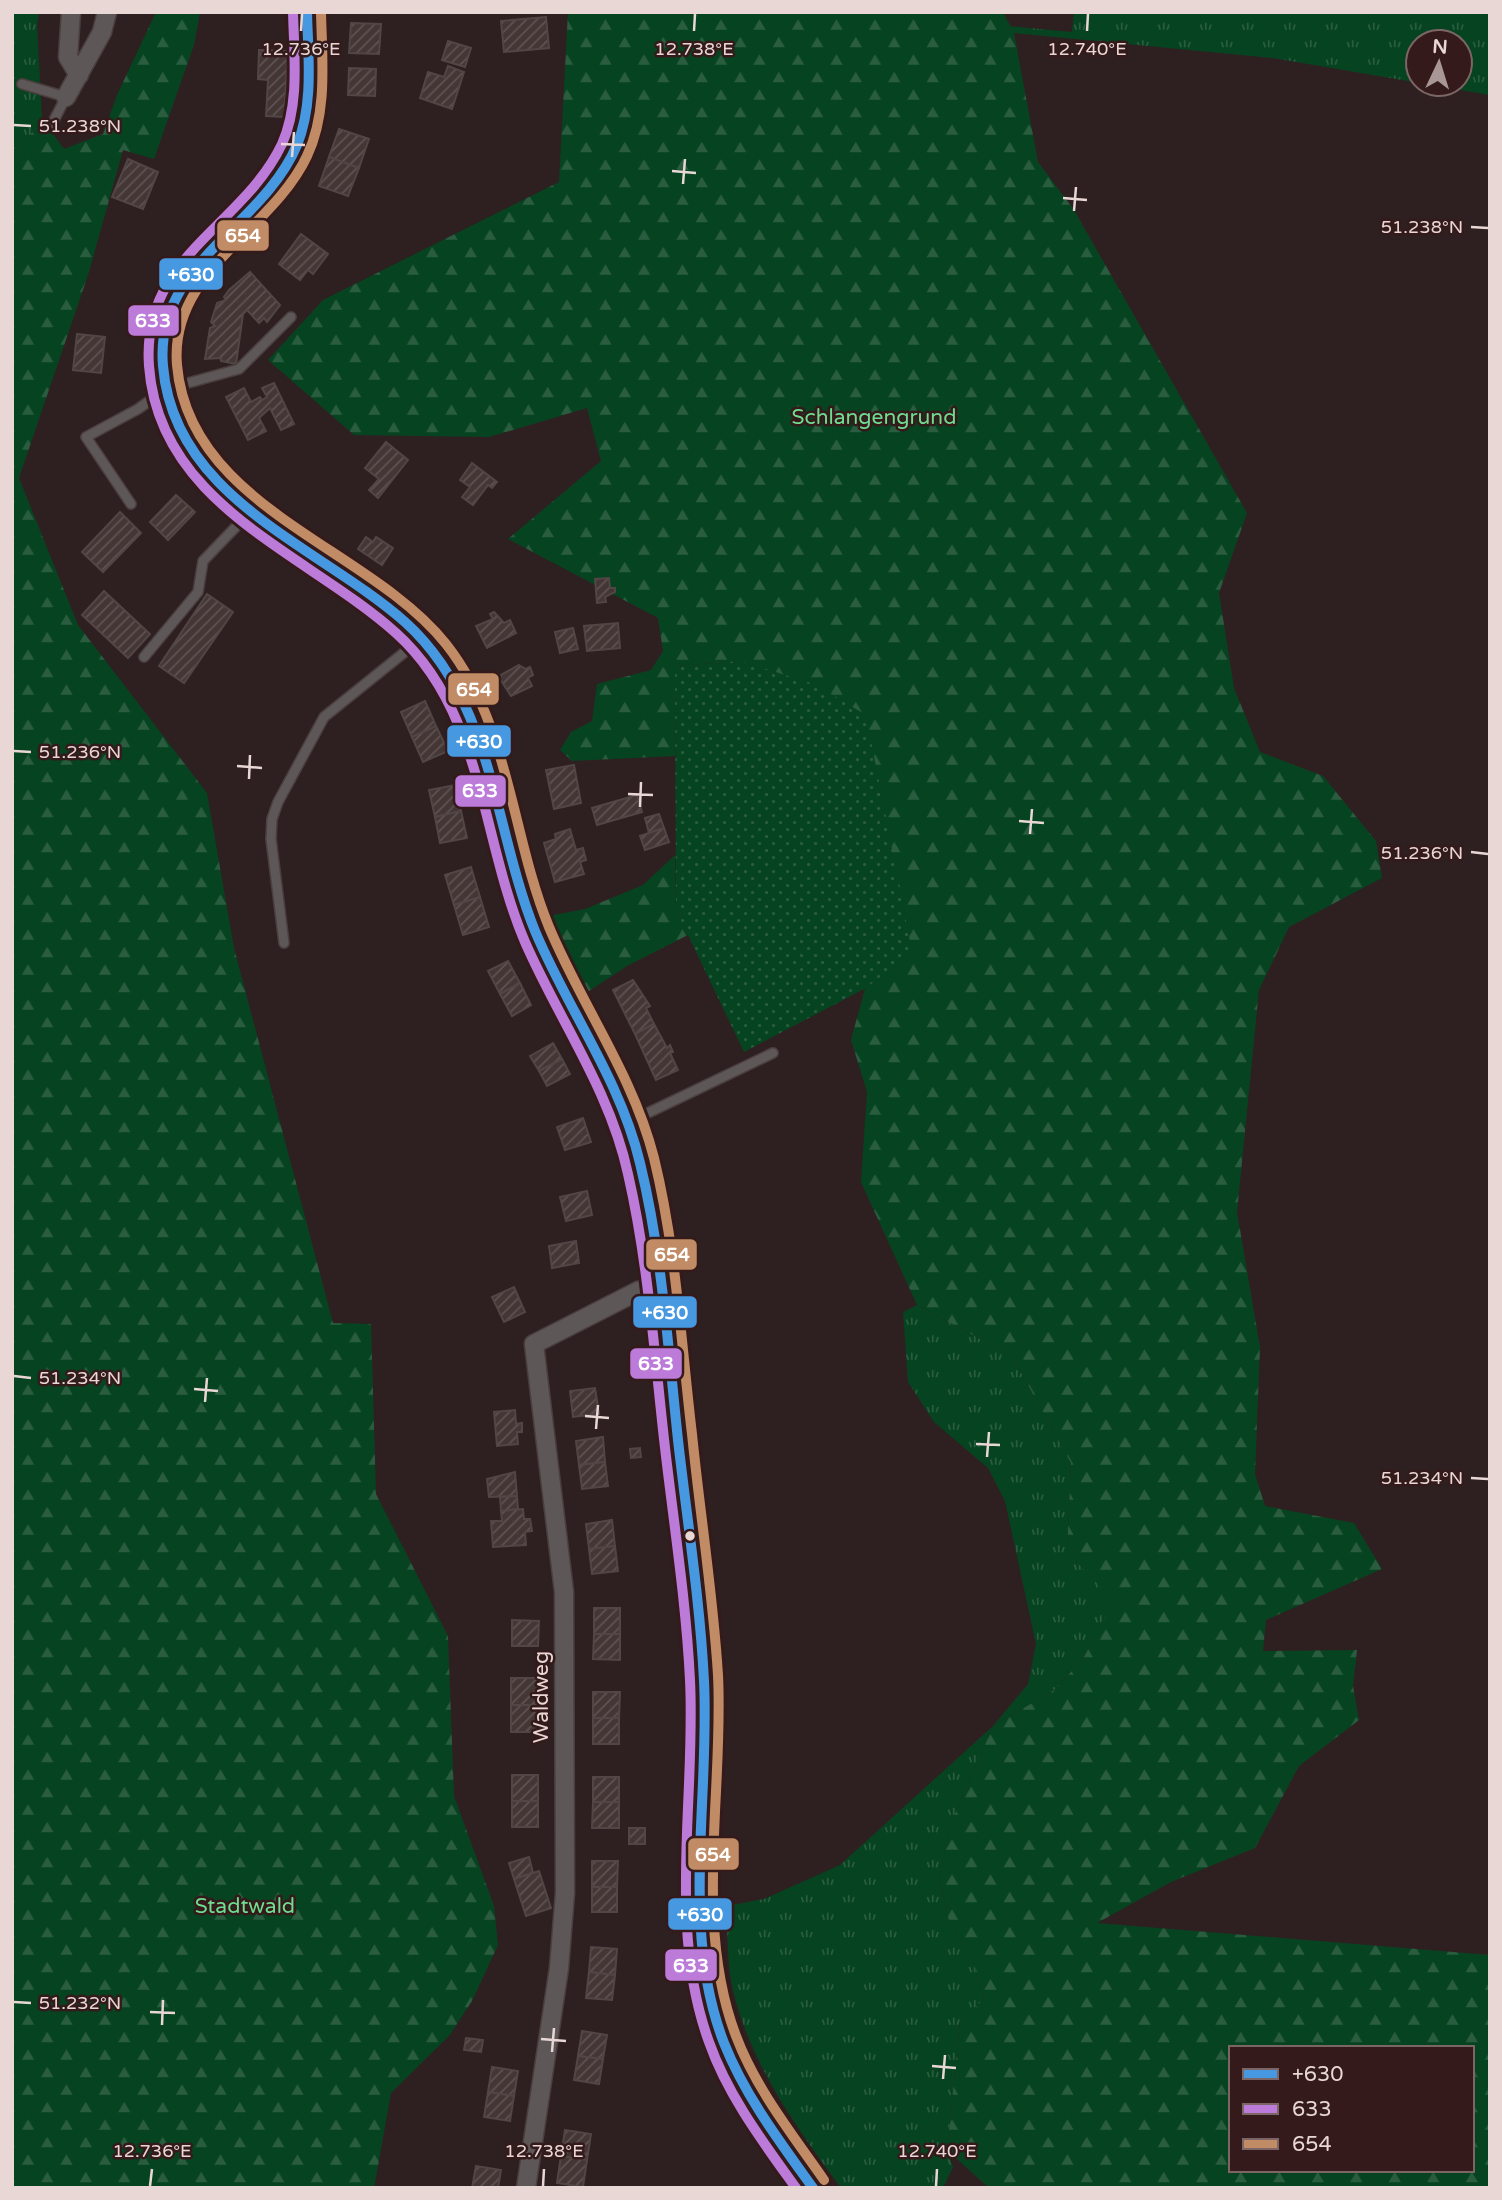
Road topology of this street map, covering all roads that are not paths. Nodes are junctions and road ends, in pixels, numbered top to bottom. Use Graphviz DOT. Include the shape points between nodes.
graph roads {
  1 [pos="71,12"];
  2 [pos="107,12"];
  3 [pos="307,12"];
  4 [pos="79,75"];
  5 [pos="22,84"];
  6 [pos="66,97"];
  7 [pos="52,124"];
  8 [pos="291,317"];
  9 [pos="166,389"];
  10 [pos="131,504"];
  11 [pos="251,510"];
  12 [pos="422,638"];
  13 [pos="145,657"];
  14 [pos="284,943"];
  15 [pos="773,1053"];
  16 [pos="628,1123"];
  17 [pos="660,1285"];
  18 [pos="526,2188"];
  19 [pos="813,2188"];
  1 -- 4 [label="street" via="68,57"];
  2 -- 4 [label="street" via="102,32"];
  3 -- 9 [label="main road" via="306,105 297,146 278,180 195,264 177,295 162,350"];
  4 -- 6 [label="street"];
  5 -- 6 [label="lane"];
  6 -- 7 [label="lane"];
  8 -- 9 [label="lane" via="239,369"];
  9 -- 10 [label="lane" via="86,437"];
  9 -- 11 [label="main road" via="193,451"];
  11 -- 12 [label="main road"];
  11 -- 13 [label="lane" via="203,561 198,592"];
  12 -- 14 [label="lane" via="324,717 278,802 271,839"];
  12 -- 16 [label="main road" via="461,690 482,746 519,889 550,963 600,1054"];
  15 -- 16 [label="lane"];
  16 -- 17 [label="main road" via="644,1184"];
  17 -- 18 [label="street, Waldweg" via="638,1291 534,1343 564,1592 565,1894 559,1968"];
  17 -- 19 [label="main road" via="703,1665 703,1910 710,1997 739,2075"];
}
